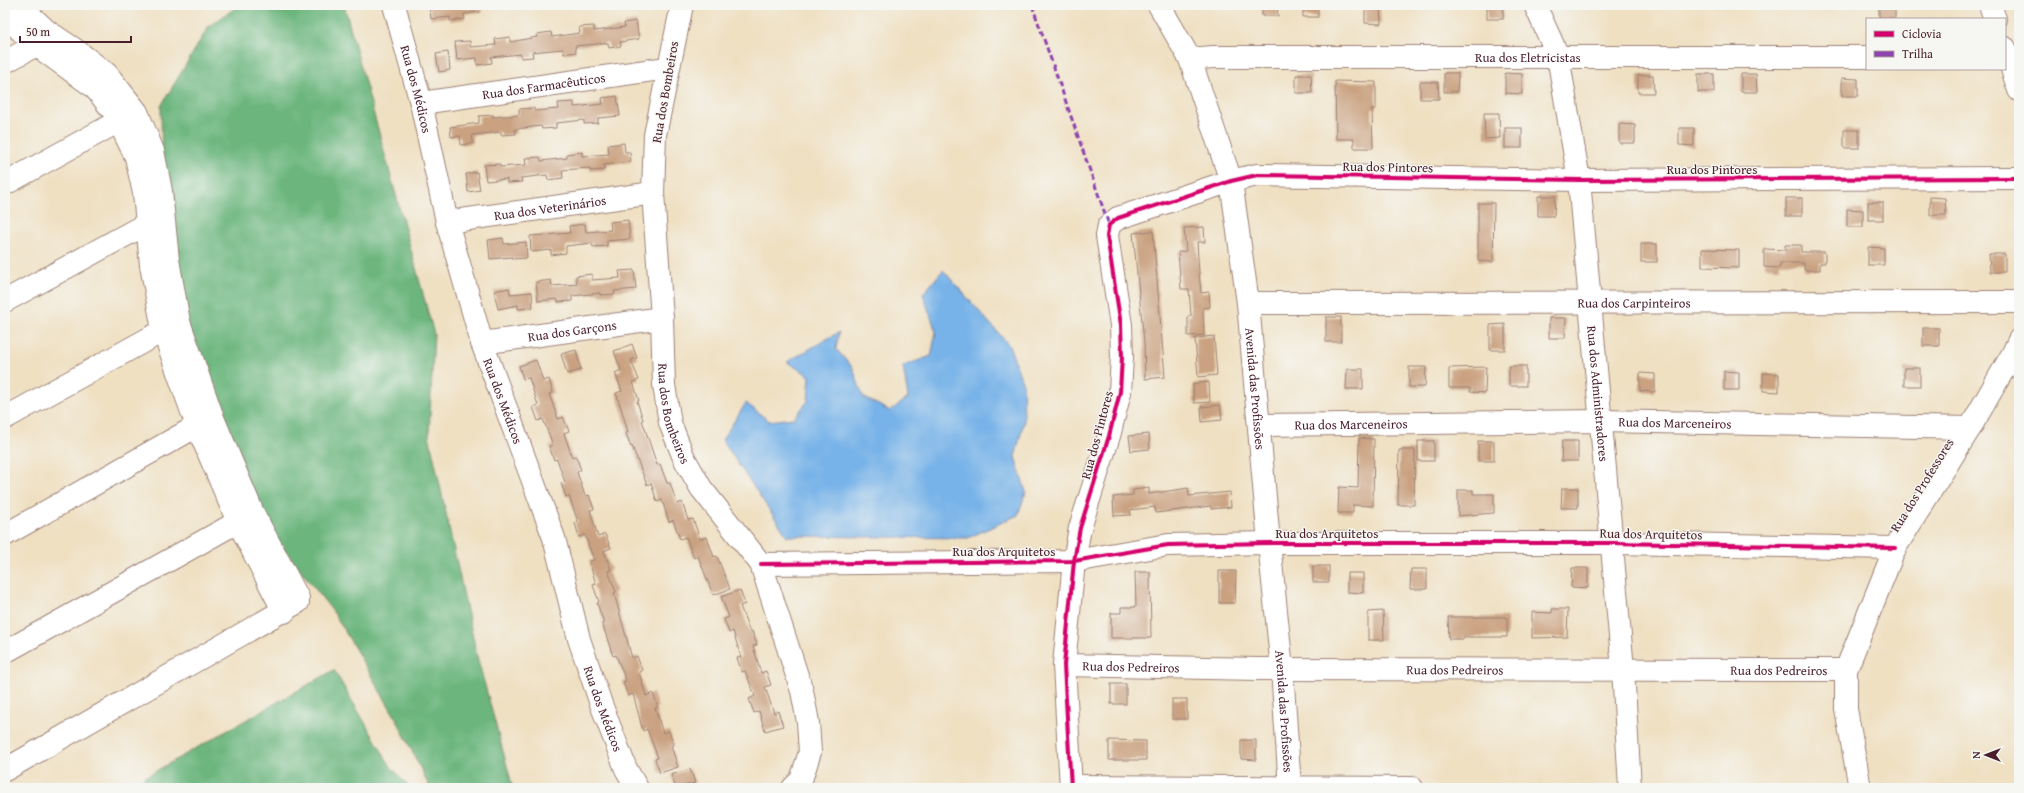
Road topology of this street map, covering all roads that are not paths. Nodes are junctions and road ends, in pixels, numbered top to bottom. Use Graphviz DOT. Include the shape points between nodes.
graph roads {
  1 [pos="19,5"];
  2 [pos="394,5"];
  3 [pos="682,5"];
  4 [pos="1159,5"];
  5 [pos="1535,5"];
  6 [pos="1990,5"];
  7 [pos="5,16"];
  8 [pos="1995,18"];
  9 [pos="42,38"];
  10 [pos="2006,54"];
  11 [pos="1558,56"];
  12 [pos="1866,57"];
  13 [pos="1190,59"];
  14 [pos="5,62"];
  15 [pos="667,68"];
  16 [pos="2019,90"];
  17 [pos="421,103"];
  18 [pos="126,117"];
  19 [pos="2019,178"];
  20 [pos="1578,180"];
  21 [pos="1231,181"];
  22 [pos="5,184"];
  23 [pos="653,193"];
  24 [pos="155,219"];
  25 [pos="446,222"];
  26 [pos="5,300"];
  27 [pos="2019,302"];
  28 [pos="1248,303"];
  29 [pos="1588,303"];
  30 [pos="662,318"];
  31 [pos="171,326"];
  32 [pos="2019,340"];
  33 [pos="482,343"];
  34 [pos="5,418"];
  35 [pos="1600,421"];
  36 [pos="204,424"];
  37 [pos="1260,425"];
  38 [pos="1970,428"];
  39 [pos="245,517"];
  40 [pos="5,535"];
  41 [pos="1269,543"];
  42 [pos="1612,543"];
  43 [pos="1895,548"];
  44 [pos="1074,561"];
  45 [pos="760,564"];
  46 [pos="5,652"];
  47 [pos="1064,664"];
  48 [pos="1282,669"];
  49 [pos="1623,669"];
  50 [pos="1846,670"];
  51 [pos="5,770"];
  52 [pos="1071,787"];
  53 [pos="637,788"];
  54 [pos="793,788"];
  55 [pos="1290,788"];
  56 [pos="1412,788"];
  57 [pos="1630,788"];
  58 [pos="1860,788"];
  1 -- 9 [label="street"];
  2 -- 17 [label="street, Rua dos Médicos"];
  3 -- 15 [label="street, Rua dos Bombeiros"];
  4 -- 13 [label="street, Avenida das Profissões"];
  5 -- 11 [label="street, Rua dos Administradores"];
  6 -- 8 [label="street"];
  7 -- 9 [label="street"];
  9 -- 14 [label="street"];
  9 -- 18 [label="street"];
  10 -- 16 [label="street"];
  11 -- 12 [label="street, Rua dos Eletricistas"];
  11 -- 13 [label="street, Rua dos Eletricistas"];
  11 -- 20 [label="street, Rua dos Administradores"];
  13 -- 21 [label="street, Avenida das Profissões"];
  15 -- 17 [label="street, Rua dos Farmacêuticos"];
  15 -- 23 [label="street, Rua dos Bombeiros" via="655,135"];
  17 -- 25 [label="street, Rua dos Médicos"];
  18 -- 22 [label="street"];
  18 -- 24 [label="street" via="144,193"];
  19 -- 20 [label="street, Rua dos Pintores"];
  20 -- 21 [label="street, Rua dos Pintores" via="1257,176"];
  20 -- 29 [label="street, Rua dos Administradores"];
  21 -- 28 [label="street, Avenida das Profissões"];
  21 -- 44 [label="street, Rua dos Pintores" via="1118,218 1109,225 1107,236 1121,325 1120,392 1080,528"];
  23 -- 25 [label="street, Rua dos Veterinários"];
  23 -- 30 [label="street, Rua dos Bombeiros"];
  24 -- 26 [label="street"];
  24 -- 31 [label="street"];
  25 -- 33 [label="street, Rua dos Médicos"];
  27 -- 29 [label="street, Rua dos Carpinteiros"];
  28 -- 29 [label="street, Rua dos Carpinteiros"];
  28 -- 37 [label="street, Avenida das Profissões"];
  29 -- 35 [label="street, Rua dos Administradores"];
  30 -- 33 [label="street, Rua dos Garçons"];
  30 -- 45 [label="street, Rua dos Bombeiros" via="664,385 670,423 684,458 701,488"];
  31 -- 34 [label="street"];
  31 -- 36 [label="street"];
  32 -- 38 [label="street, Rua dos Professores"];
  33 -- 53 [label="street, Rua dos Médicos" via="554,538 580,638 601,704 626,769"];
  35 -- 37 [label="street, Rua dos Marceneiros"];
  35 -- 38 [label="street, Rua dos Marceneiros"];
  35 -- 42 [label="street, Rua dos Administradores"];
  36 -- 39 [label="street"];
  36 -- 40 [label="street"];
  37 -- 41 [label="street, Avenida das Profissões"];
  38 -- 43 [label="street, Rua dos Professores"];
  39 -- 46 [label="street"];
  39 -- 51 [label="street" via="284,612"];
  41 -- 42 [label="street, Rua dos Arquitetos"];
  41 -- 44 [label="street, Rua dos Arquitetos" via="1168,545"];
  41 -- 48 [label="street, Avenida das Profissões"];
  42 -- 43 [label="street, Rua dos Arquitetos"];
  42 -- 49 [label="street, Rua dos Administradores"];
  43 -- 50 [label="street, Rua dos Professores"];
  44 -- 45 [label="street, Rua dos Arquitetos"];
  44 -- 47 [label="street, Rua dos Pintores"];
  45 -- 54 [label="street, Rua dos Bombeiros" via="802,691 808,722 810,752 801,780"];
  47 -- 48 [label="street, Rua dos Pedreiros"];
  47 -- 52 [label="street, Rua dos Pintores"];
  48 -- 49 [label="street, Rua dos Pedreiros"];
  48 -- 55 [label="street, Avenida das Profissões"];
  49 -- 50 [label="street, Rua dos Pedreiros"];
  49 -- 57 [label="street, Rua dos Administradores"];
  50 -- 58 [label="street, Rua dos Professores" via="1846,709"];
  52 -- 55 [label="street"];
  55 -- 56 [label="street"];
}
